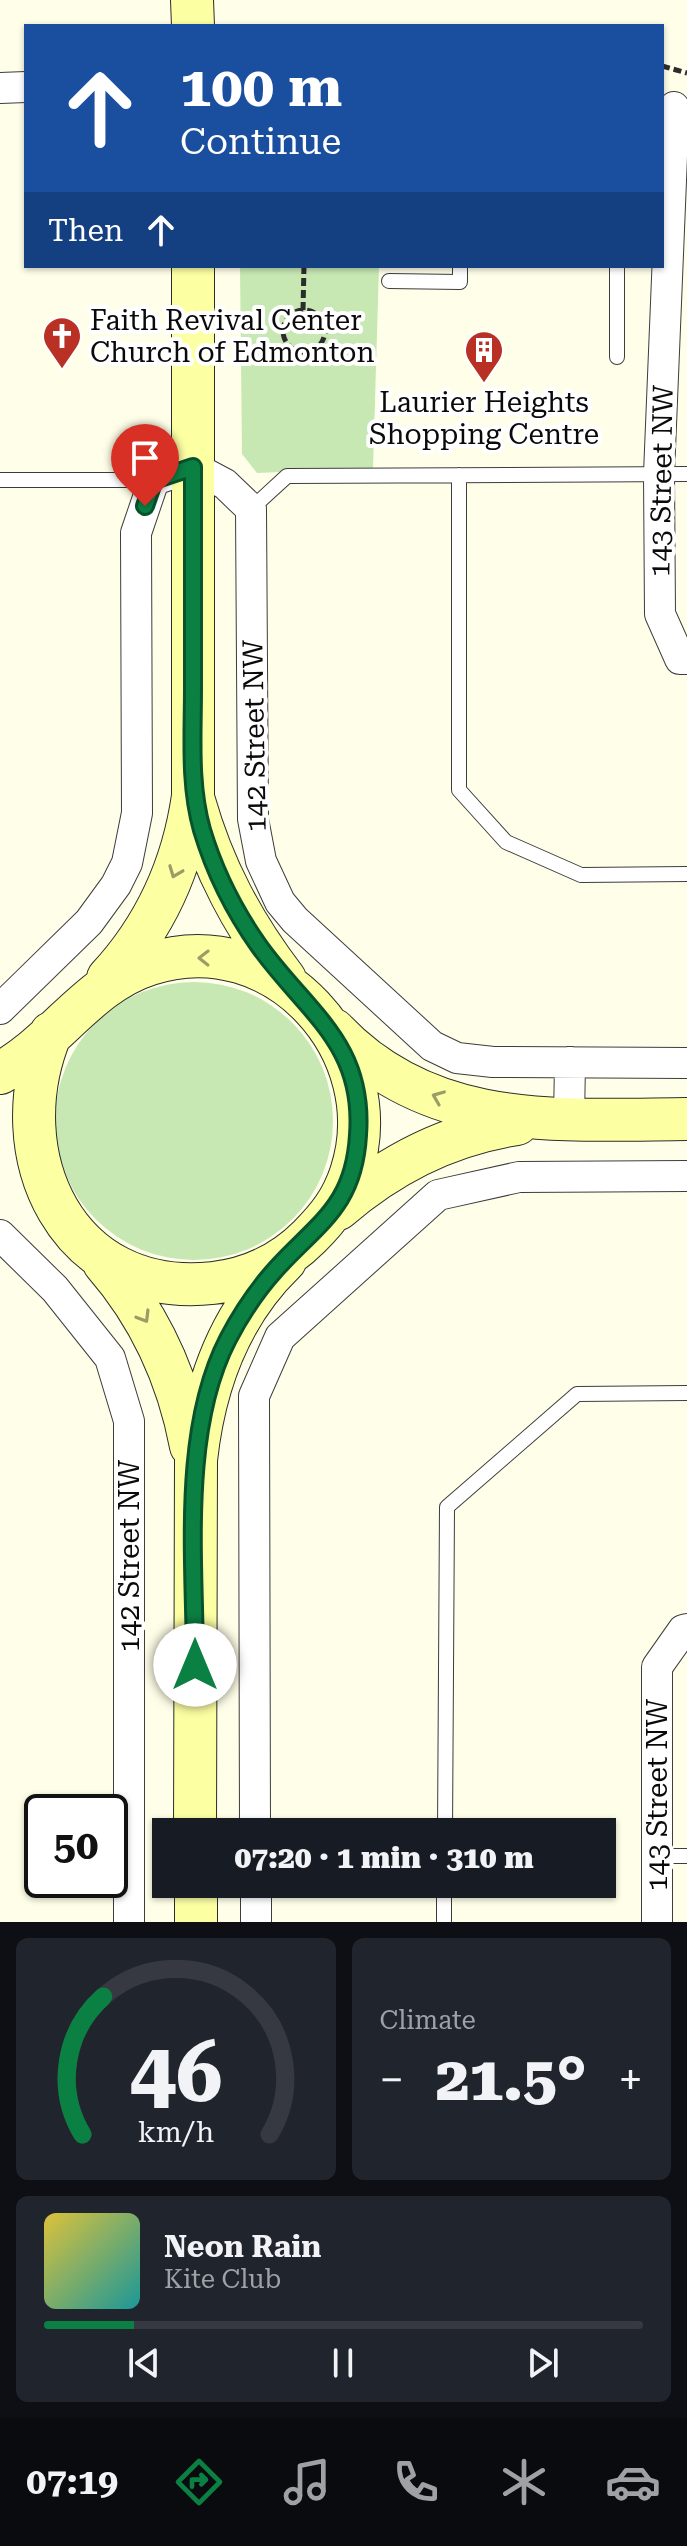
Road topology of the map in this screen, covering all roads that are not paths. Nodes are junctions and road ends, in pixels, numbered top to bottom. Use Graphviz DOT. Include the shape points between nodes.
graph roads {
  1 [pos="192,0"];
  2 [pos="193,24"];
  3 [pos="24,87"];
  4 [pos="0,88"];
  5 [pos="674,107"];
  6 [pos="665,246"];
  7 [pos="193,268"];
  8 [pos="460,268"];
  9 [pos="617,268"];
  10 [pos="389,281"];
  11 [pos="617,357"];
  12 [pos="193,467"];
  13 [pos="673,474"];
  14 [pos="459,475"];
  15 [pos="0,480"];
  16 [pos="154,480"];
  17 [pos="251,509"];
  18 [pos="683,659"];
  19 [pos="193,796"];
  20 [pos="687,874"];
  21 [pos="286,981"];
  22 [pos="83,1001"];
  23 [pos="0,1009"];
  24 [pos="320,1015"];
  25 [pos="51,1033"];
  26 [pos="570,1062"];
  27 [pos="687,1063"];
  28 [pos="0,1073"];
  29 [pos="687,1119"];
  30 [pos="569,1120"];
  31 [pos="0,1163"];
  32 [pos="687,1176"];
  33 [pos="334,1213"];
  34 [pos="59,1217"];
  35 [pos="0,1235"];
  36 [pos="299,1248"];
  37 [pos="96,1255"];
  38 [pos="687,1393"];
  39 [pos="196,1491"];
  40 [pos="687,1629"];
  41 [pos="195,1818"];
  42 [pos="255,1818"];
  43 [pos="445,1818"];
  44 [pos="657,1856"];
  45 [pos="687,1856"];
  46 [pos="196,1898"];
  47 [pos="256,1898"];
  48 [pos="444,1898"];
  49 [pos="129,1922"];
  50 [pos="196,1922"];
  51 [pos="256,1922"];
  52 [pos="444,1922"];
  53 [pos="657,1922"];
  1 -- 2 [label="main road"];
  3 -- 4 [label="street"];
  5 -- 6 [label="street, 143 Street NW"];
  6 -- 13 [label="street, 143 Street NW"];
  7 -- 12 [label="main road, 142 Street NW"];
  8 -- 10 [label="lane" via="460,282"];
  9 -- 11 [label="lane"];
  12 -- 16 [label="street"];
  12 -- 17 [label="street" via="225,484"];
  12 -- 19 [label="main road, 142 Street NW"];
  13 -- 14 [label="lane"];
  13 -- 18 [label="street, 143 Street NW" via="660,614"];
  14 -- 17 [label="lane" via="287,476"];
  14 -- 20 [label="lane" via="459,790 506,842 581,875"];
  15 -- 16 [label="lane"];
  16 -- 23 [label="street" via="136,533 137,813 127,863 89,922"];
  17 -- 26 [label="street, 142 Street NW" via="253,819 269,882 295,920 432,1046 457,1058"];
  19 -- 21 [label="main road, 142 Street NW" via="234,905"];
  19 -- 22 [label="main road, 142 Street NW, one-way" via="182,853 160,908 126,958"];
  21 -- 22 [label="main road, one-way" via="245,963 178,958 128,972"];
  21 -- 24 [label="main road"];
  22 -- 25 [label="main road"];
  30 -- 24 [label="main road, one-way" via="505,1116 443,1100 363,1056"];
  24 -- 33 [label="main road" via="346,1058 358,1108 354,1163"];
  25 -- 28 [label="main road"];
  25 -- 34 [label="main road" via="35,1076 30,1123 38,1172"];
  26 -- 27 [label="street, 142 Street NW"];
  26 -- 30 [label="street"];
  29 -- 30 [label="main road"];
  30 -- 33 [label="main road" via="499,1127 432,1148 377,1178"];
  31 -- 34 [label="main road" via="26,1181"];
  32 -- 42 [label="street" via="519,1177 438,1195 280,1337 254,1396"];
  33 -- 36 [label="main road"];
  34 -- 37 [label="main road"];
  35 -- 49 [label="street, 142 Street NW" via="55,1289 110,1358 129,1421"];
  36 -- 37 [label="main road" via="251,1275 196,1285 144,1278"];
  36 -- 39 [label="main road" via="241,1315 215,1369 199,1429"];
  37 -- 39 [label="main road, one-way" via="138,1306 172,1372 184,1411"];
  38 -- 43 [label="lane" via="577,1394 447,1507"];
  39 -- 41 [label="main road"];
  40 -- 44 [label="street, 143 Street NW" via="657,1667"];
  44 -- 45 [label="lane"];
  44 -- 53 [label="street, 143 Street NW"];
  46 -- 50 [label="main road"];
  47 -- 51 [label="street"];
  48 -- 52 [label="lane"];
}
